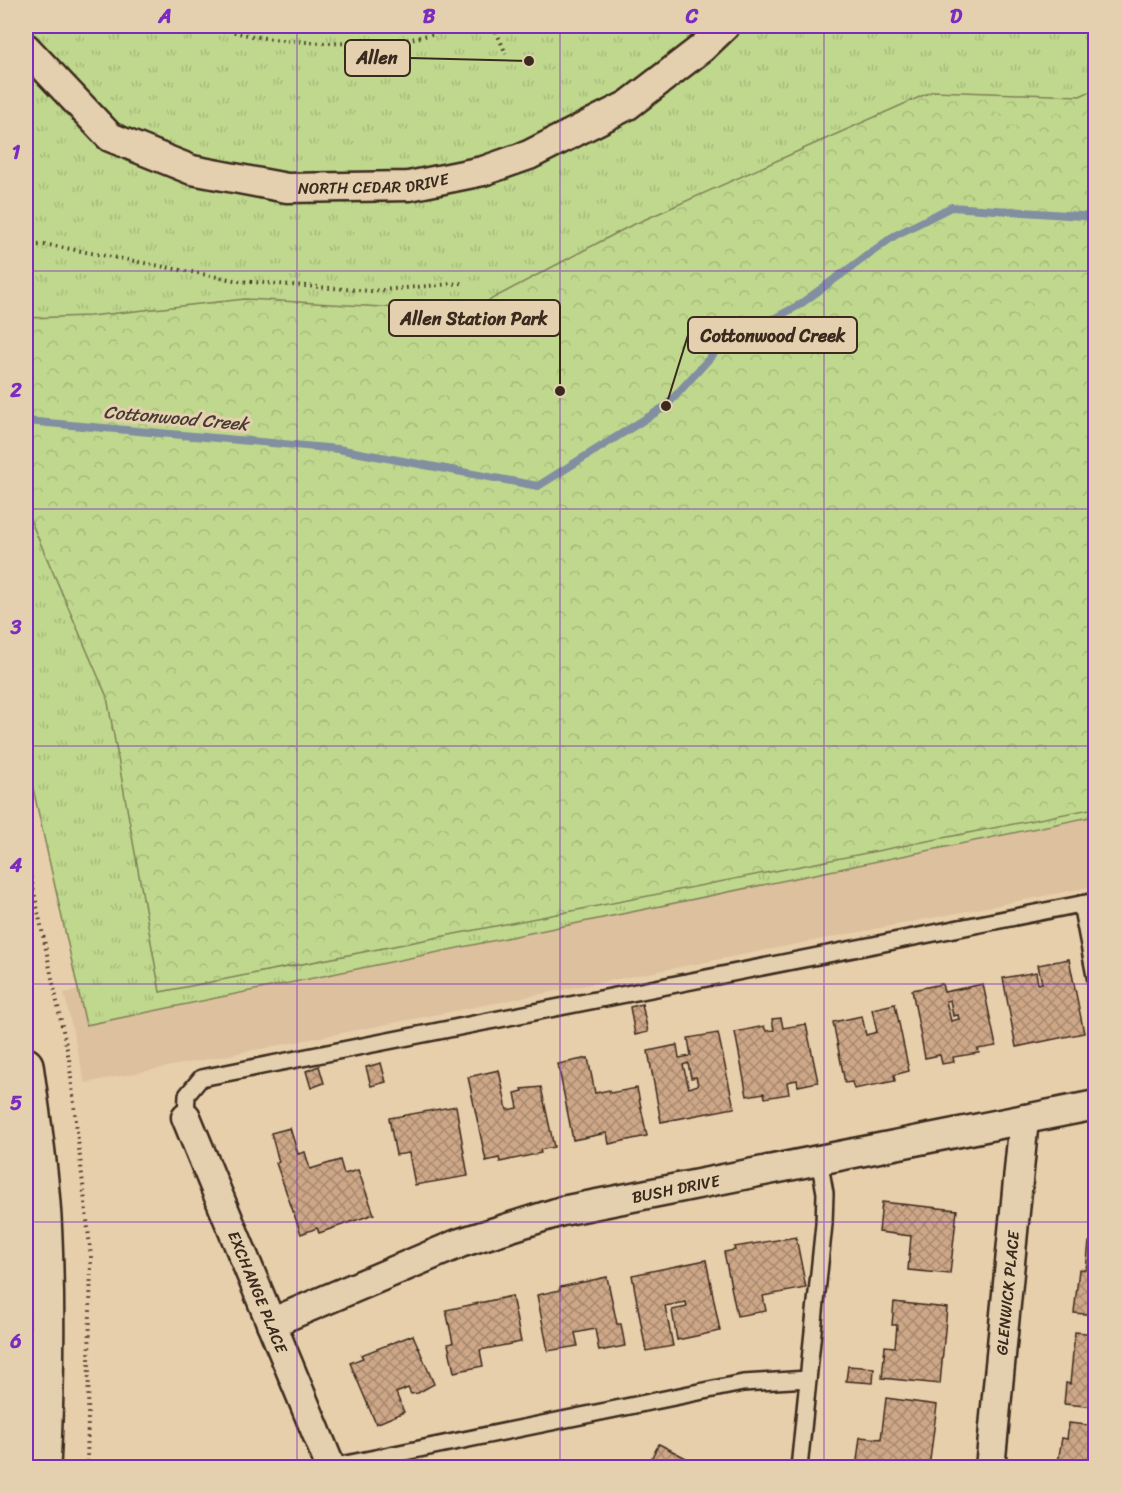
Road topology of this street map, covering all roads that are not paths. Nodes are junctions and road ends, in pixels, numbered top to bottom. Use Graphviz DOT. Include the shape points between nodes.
graph roads {
  1 [pos="725,26"];
  2 [pos="26,48"];
  3 [pos="1088,902"];
  4 [pos="1095,981"];
  5 [pos="26,1065"];
  6 [pos="1095,1105"];
  7 [pos="186,1117"];
  8 [pos="1024,1119"];
  9 [pos="819,1159"];
  10 [pos="271,1323"];
  11 [pos="36,1328"];
  12 [pos="808,1379"];
  13 [pos="43,1467"];
  14 [pos="331,1467"];
  15 [pos="799,1467"];
  16 [pos="990,1467"];
  1 -- 2 [label="street, NORTH CEDAR DRIVE" via="618,111 529,155 483,171 409,186 287,188 192,170 110,138"];
  3 -- 4 [label="lane"];
  3 -- 7 [label="lane" via="201,1078 187,1095"];
  5 -- 11 [label="main road" via="45,1237"];
  6 -- 8 [label="street, BUSH DRIVE"];
  7 -- 10 [label="street, EXCHANGE PLACE"];
  8 -- 9 [label="street, BUSH DRIVE"];
  8 -- 16 [label="street, GLENWICK PLACE"];
  9 -- 10 [label="street, BUSH DRIVE" via="615,1199 509,1226"];
  9 -- 12 [label="lane" via="825,1193 824,1224"];
  10 -- 14 [label="street, EXCHANGE PLACE"];
  11 -- 13 [label="main road"];
  12 -- 14 [label="lane" via="743,1383"];
  12 -- 15 [label="lane"];
}
